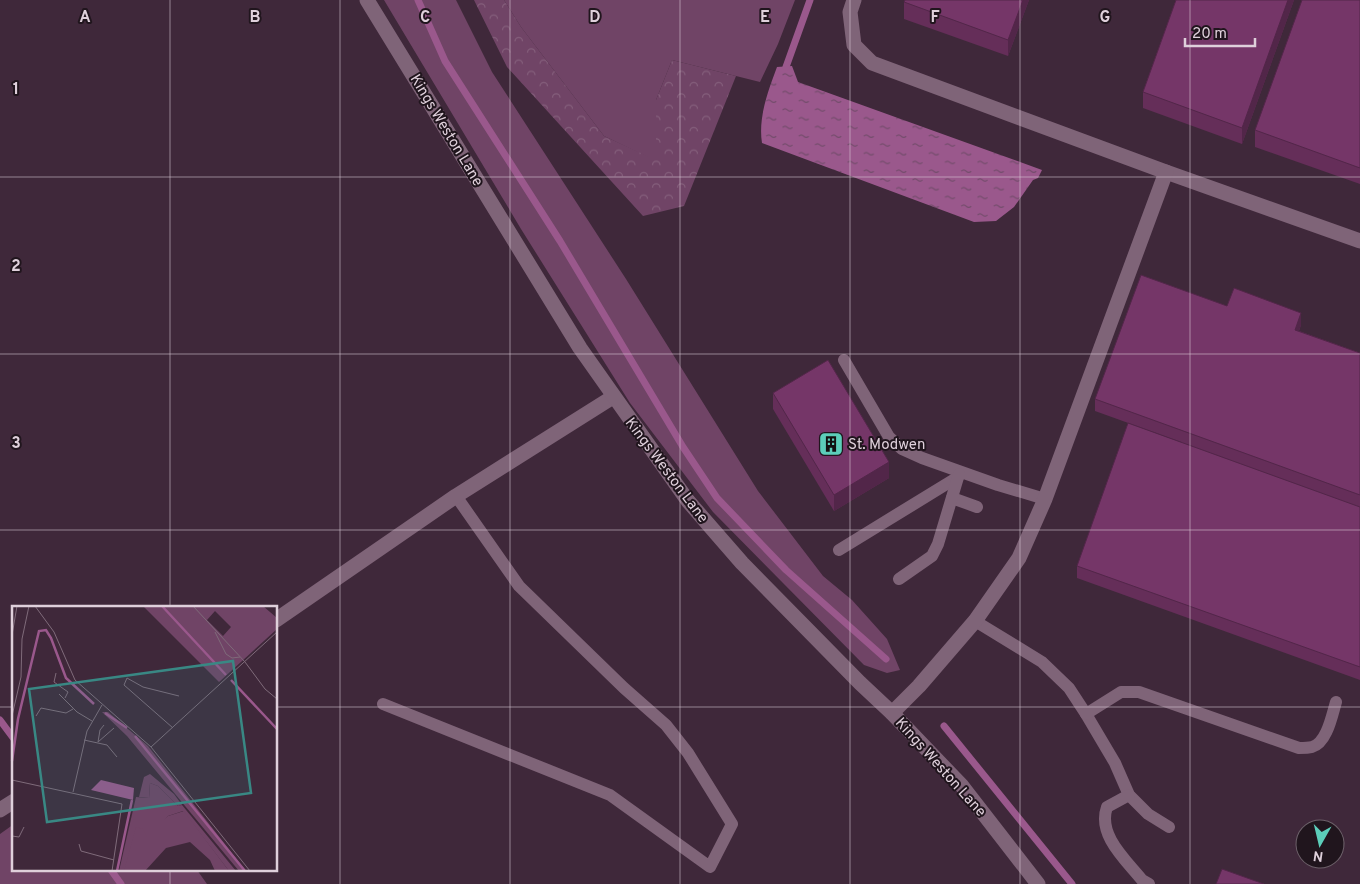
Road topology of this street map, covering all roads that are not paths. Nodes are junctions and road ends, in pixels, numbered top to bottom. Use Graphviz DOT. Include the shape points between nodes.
graph roads {
  1 [pos="367,0"];
  2 [pos="854,0"];
  3 [pos="1166,172"];
  4 [pos="1360,241"];
  5 [pos="844,360"];
  6 [pos="613,397"];
  7 [pos="959,474"];
  8 [pos="456,496"];
  9 [pos="952,498"];
  10 [pos="1045,499"];
  11 [pos="977,506"];
  12 [pos="839,550"];
  13 [pos="899,579"];
  14 [pos="278,619"];
  15 [pos="975,621"];
  16 [pos="1336,702"];
  17 [pos="383,704"];
  18 [pos="892,713"];
  19 [pos="1086,714"];
  20 [pos="1129,795"];
  21 [pos="12,802"];
  22 [pos="0,810"];
  23 [pos="1169,827"];
  24 [pos="1038,884"];
  25 [pos="1148,884"];
  1 -- 6 [label="street, Kings Weston Lane"];
  2 -- 3 [label="street" via="850,12 854,45 872,63"];
  3 -- 4 [label="street"];
  3 -- 10 [label="street"];
  5 -- 7 [label="lane" via="889,437 909,452"];
  6 -- 8 [label="street"];
  6 -- 18 [label="street, Kings Weston Lane" via="688,501 742,564"];
  7 -- 9 [label="lane"];
  7 -- 10 [label="lane"];
  7 -- 12 [label="lane"];
  8 -- 14 [label="street"];
  8 -- 17 [label="lane" via="519,586 666,725 688,753 732,824 710,866 610,795"];
  9 -- 11 [label="lane"];
  9 -- 13 [label="lane" via="932,556"];
  10 -- 15 [label="street" via="1019,558"];
  15 -- 18 [label="street"];
  15 -- 19 [label="lane" via="1042,662 1069,688"];
  16 -- 19 [label="lane" via="1321,741 1313,747 1299,748 1139,692 1121,692"];
  18 -- 24 [label="street, Kings Weston Lane" via="962,786"];
  19 -- 20 [label="lane" via="1115,763"];
  20 -- 23 [label="lane" via="1148,814"];
  20 -- 25 [label="lane" via="1107,807 1105,829"];
  21 -- 22 [label="street"];
}
